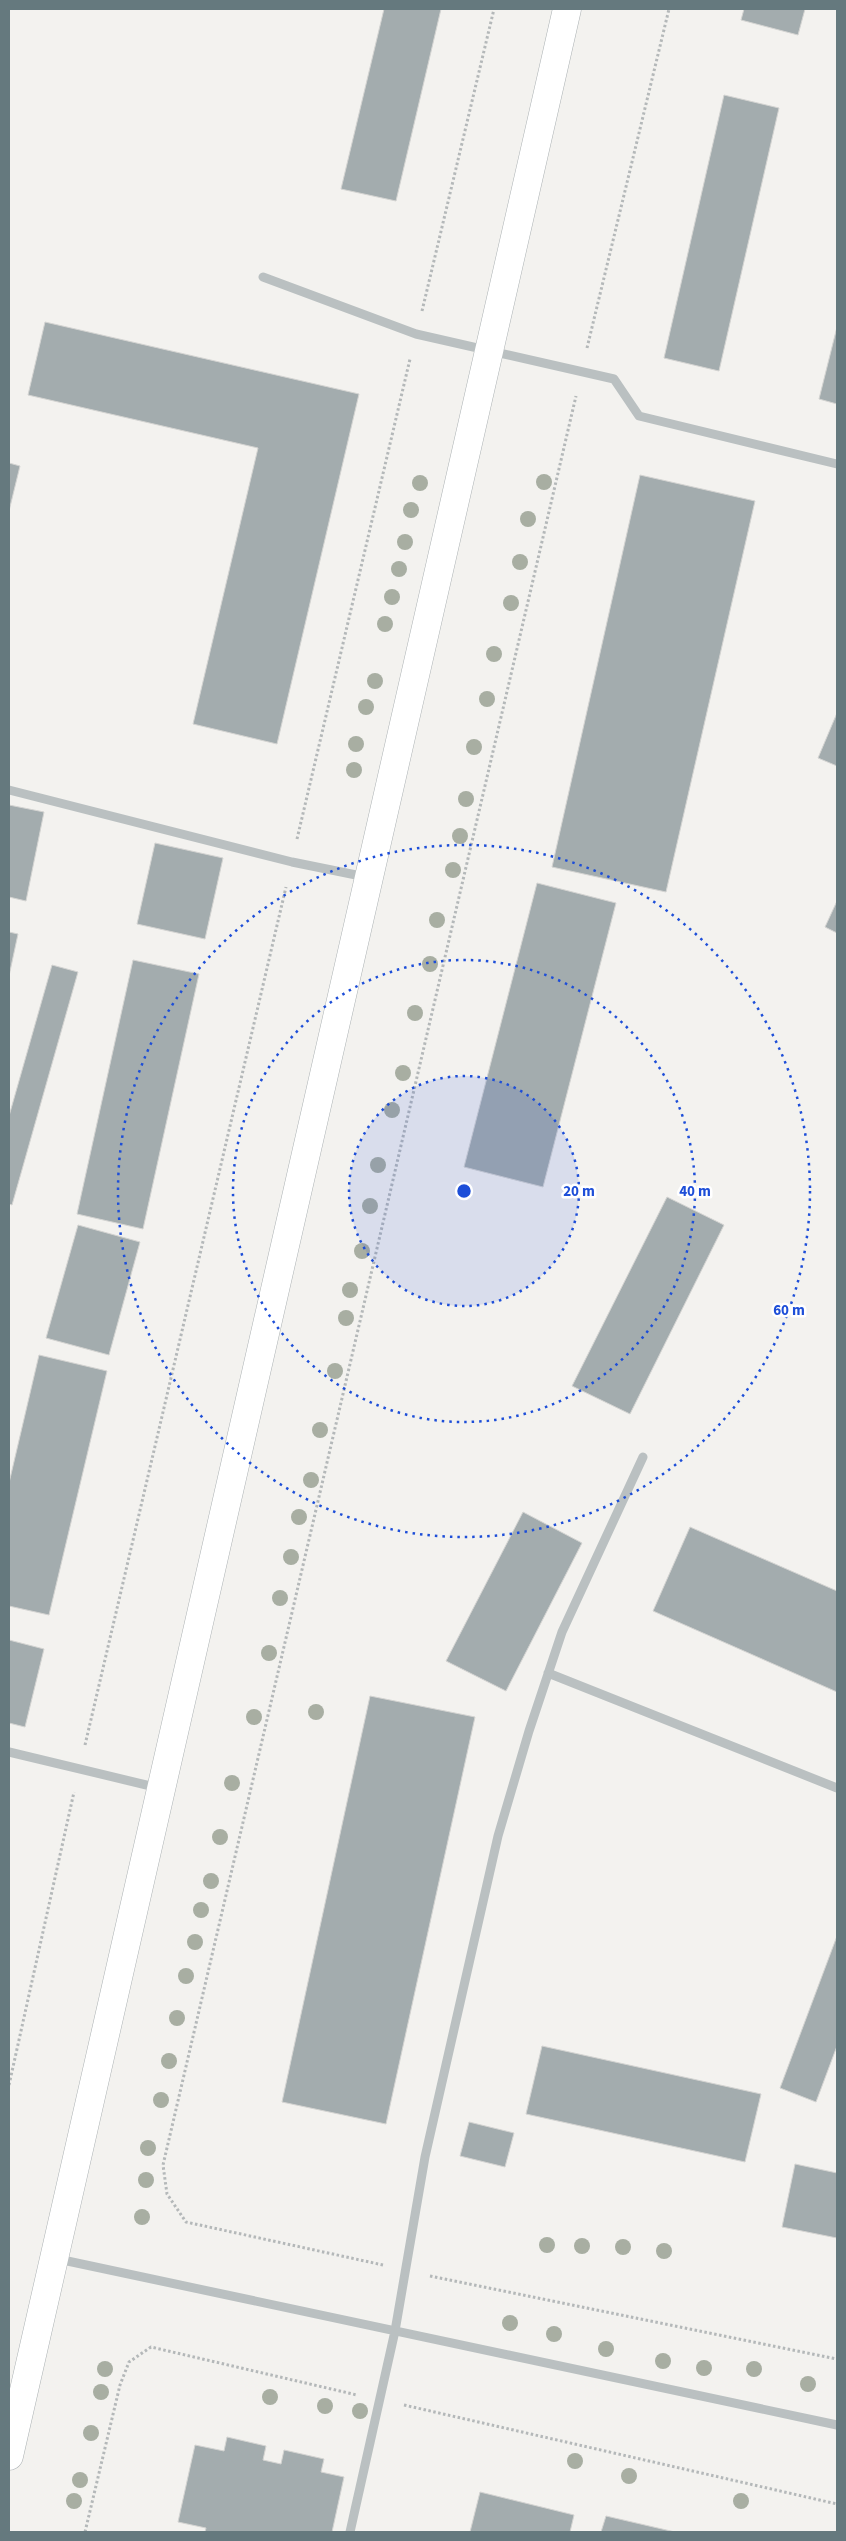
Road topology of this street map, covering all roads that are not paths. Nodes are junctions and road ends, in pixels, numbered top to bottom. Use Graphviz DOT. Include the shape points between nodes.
graph roads {
  1 [pos="567,9"];
  2 [pos="263,277"];
  3 [pos="489,349"];
  4 [pos="837,464"];
  5 [pos="9,790"];
  6 [pos="369,877"];
  7 [pos="644,1457"];
  8 [pos="548,1673"];
  9 [pos="9,1752"];
  10 [pos="160,1788"];
  11 [pos="837,1788"];
  12 [pos="53,2258"];
  13 [pos="395,2331"];
  14 [pos="837,2425"];
  15 [pos="9,2456"];
  16 [pos="350,2532"];
  1 -- 3 [label="main road"];
  2 -- 3 [label="street" via="416,334"];
  3 -- 4 [label="street" via="614,379 639,416"];
  3 -- 6 [label="main road"];
  5 -- 6 [label="street" via="292,862"];
  6 -- 10 [label="main road"];
  7 -- 8 [label="street" via="562,1632"];
  8 -- 11 [label="street"];
  8 -- 13 [label="street" via="498,1836 424,2156"];
  9 -- 10 [label="street"];
  10 -- 12 [label="main road"];
  12 -- 13 [label="street"];
  12 -- 15 [label="main road"];
  13 -- 14 [label="street"];
  13 -- 16 [label="street"];
}
